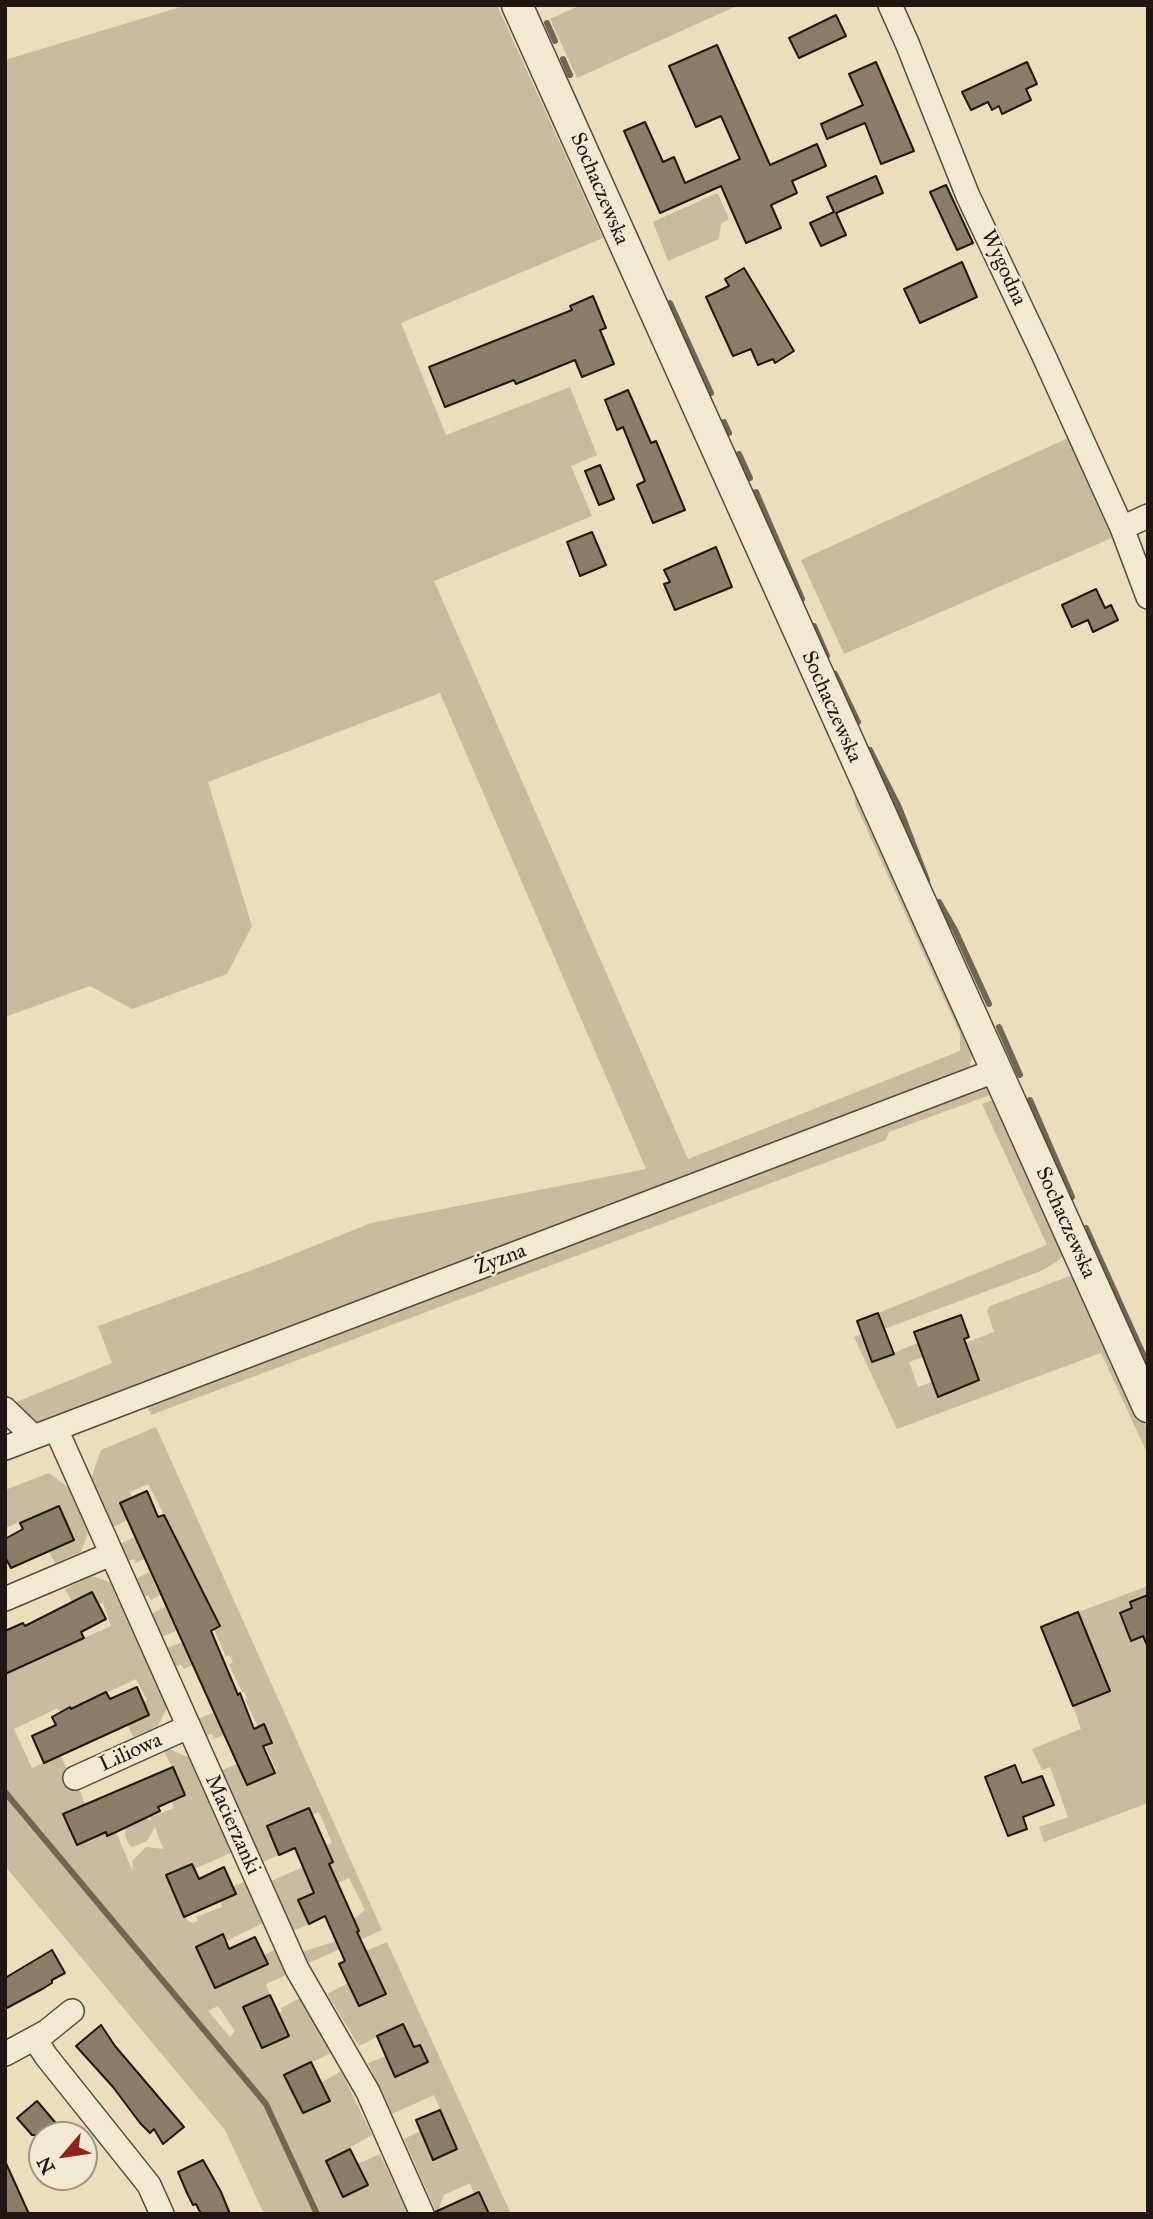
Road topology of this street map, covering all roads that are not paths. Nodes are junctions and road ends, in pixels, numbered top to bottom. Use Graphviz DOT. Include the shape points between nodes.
graph roads {
  1 [pos="517,5"];
  2 [pos="890,5"];
  3 [pos="1148,516"];
  4 [pos="1122,528"];
  5 [pos="1148,597"];
  6 [pos="997,1070"];
  7 [pos="1148,1407"];
  8 [pos="5,1409"];
  9 [pos="56,1429"];
  10 [pos="34,1437"];
  11 [pos="5,1448"];
  12 [pos="111,1554"];
  13 [pos="5,1599"];
  14 [pos="188,1727"];
  15 [pos="75,1778"];
  16 [pos="72,2011"];
  17 [pos="35,2039"];
  18 [pos="5,2054"];
  19 [pos="162,2214"];
  20 [pos="422,2214"];
  1 -- 6 [label="street, Sochaczewska"];
  2 -- 4 [label="street, Wygodna" via="968,196"];
  3 -- 4 [label="street"];
  4 -- 5 [label="street, Wygodna"];
  6 -- 7 [label="street, Sochaczewska"];
  6 -- 9 [label="street, Żyzna"];
  8 -- 10 [label="street"];
  9 -- 10 [label="street, Żyzna"];
  9 -- 12 [label="street, Macierzanki"];
  10 -- 11 [label="street, Żyzna"];
  12 -- 13 [label="street"];
  12 -- 14 [label="street, Macierzanki"];
  14 -- 15 [label="street, Liliowa"];
  14 -- 20 [label="street, Macierzanki" via="297,1969 368,2092"];
  16 -- 17 [label="street"];
  17 -- 18 [label="street"];
  17 -- 19 [label="street" via="149,2185"];
}
